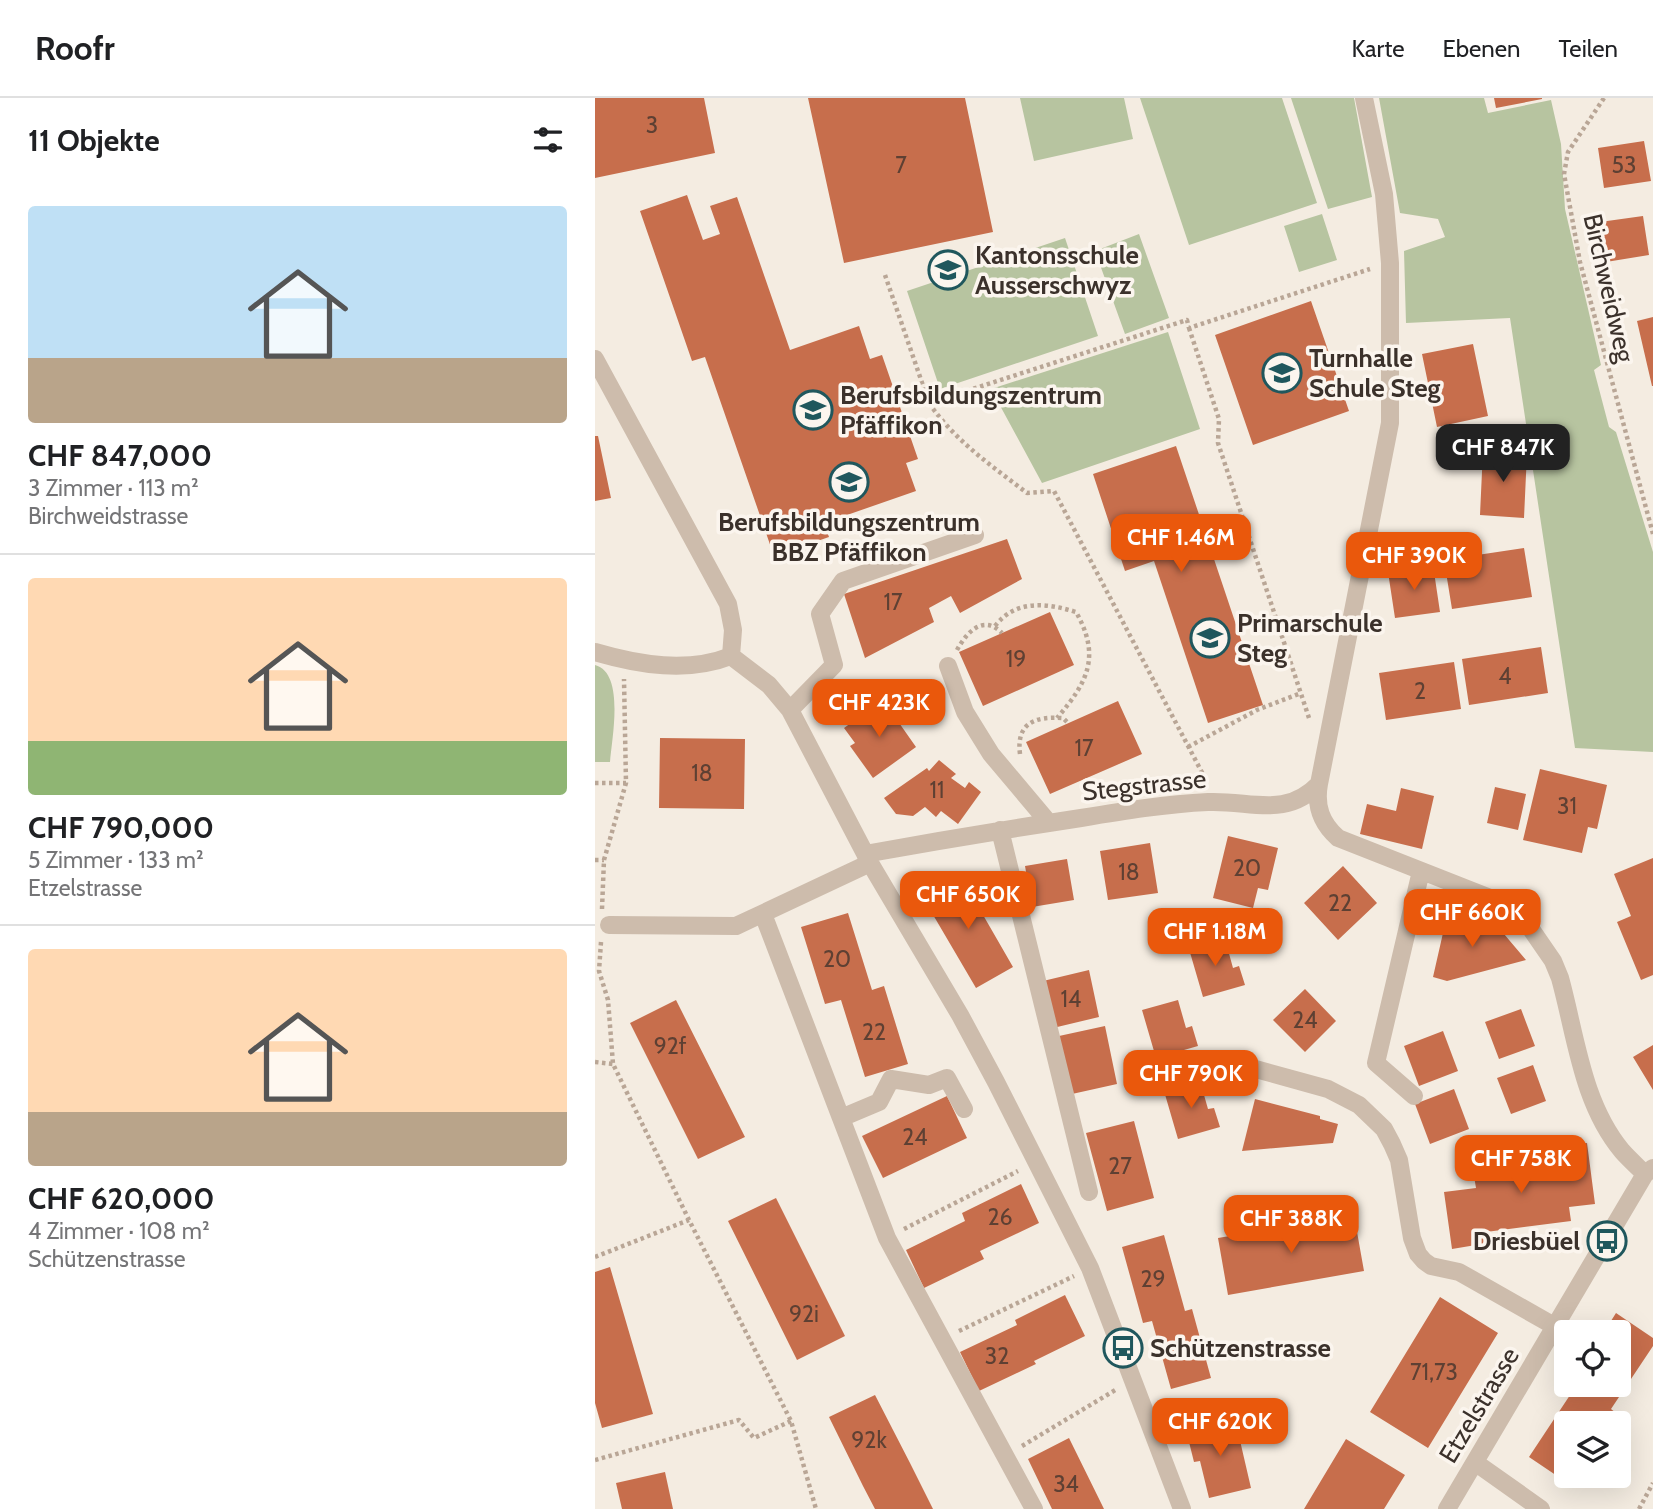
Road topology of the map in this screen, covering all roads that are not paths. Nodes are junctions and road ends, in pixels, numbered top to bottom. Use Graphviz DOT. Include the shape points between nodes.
graph roads {
  1 [pos="1364,98"];
  2 [pos="595,359"];
  3 [pos="975,535"];
  4 [pos="595,652"];
  5 [pos="731,656"];
  6 [pos="948,666"];
  7 [pos="790,710"];
  8 [pos="1319,785"];
  9 [pos="1049,823"];
  10 [pos="1000,830"];
  11 [pos="867,858"];
  12 [pos="1420,871"];
  13 [pos="763,914"];
  14 [pos="604,923"];
  15 [pos="1223,1060"];
  16 [pos="1414,1096"];
  17 [pos="964,1109"];
  18 [pos="841,1118"];
  19 [pos="1649,1171"];
  20 [pos="1089,1192"];
  21 [pos="1560,1320"];
  22 [pos="1554,1326"];
  23 [pos="1554,1330"];
  24 [pos="1476,1463"];
  25 [pos="1034,1509"];
  26 [pos="1182,1509"];
  27 [pos="1447,1509"];
  28 [pos="1541,1509"];
  1 -- 8 [label="street" via="1384,194 1391,263 1390,424"];
  2 -- 5 [label="street" via="728,604"];
  3 -- 7 [label="street" via="843,581 820,614 834,665"];
  4 -- 5 [label="street" via="624,660 698,666"];
  5 -- 7 [label="street" via="769,685"];
  6 -- 9 [label="street" via="965,712"];
  7 -- 11 [label="street"];
  8 -- 9 [label="street, Stegstrasse" via="1299,800 1276,807 1177,803"];
  8 -- 12 [label="street" via="1320,814 1338,838"];
  9 -- 10 [label="street, Stegstrasse"];
  10 -- 11 [label="street, Stegstrasse"];
  10 -- 20 [label="street"];
  11 -- 13 [label="street, Stegstrasse"];
  11 -- 26 [label="street" via="960,1015 1090,1268"];
  12 -- 16 [label="street" via="1376,1063"];
  12 -- 19 [label="street" via="1498,901 1537,937 1560,978 1587,1086 1600,1116 1621,1150"];
  13 -- 14 [label="street, Stegstrasse" via="736,926"];
  13 -- 18 [label="street"];
  15 -- 22 [label="street" via="1328,1089 1359,1105 1384,1129 1396,1152 1414,1246 1424,1261 1459,1272"];
  17 -- 18 [label="street" via="947,1078 929,1085 891,1079 879,1102"];
  18 -- 25 [label="street" via="887,1238"];
  19 -- 21 [label="street, Etzelstrasse"];
  23 -- 24 [label="street, Etzelstrasse"];
  24 -- 27 [label="street, Etzelstrasse"];
  24 -- 28 [label="street"];
}
